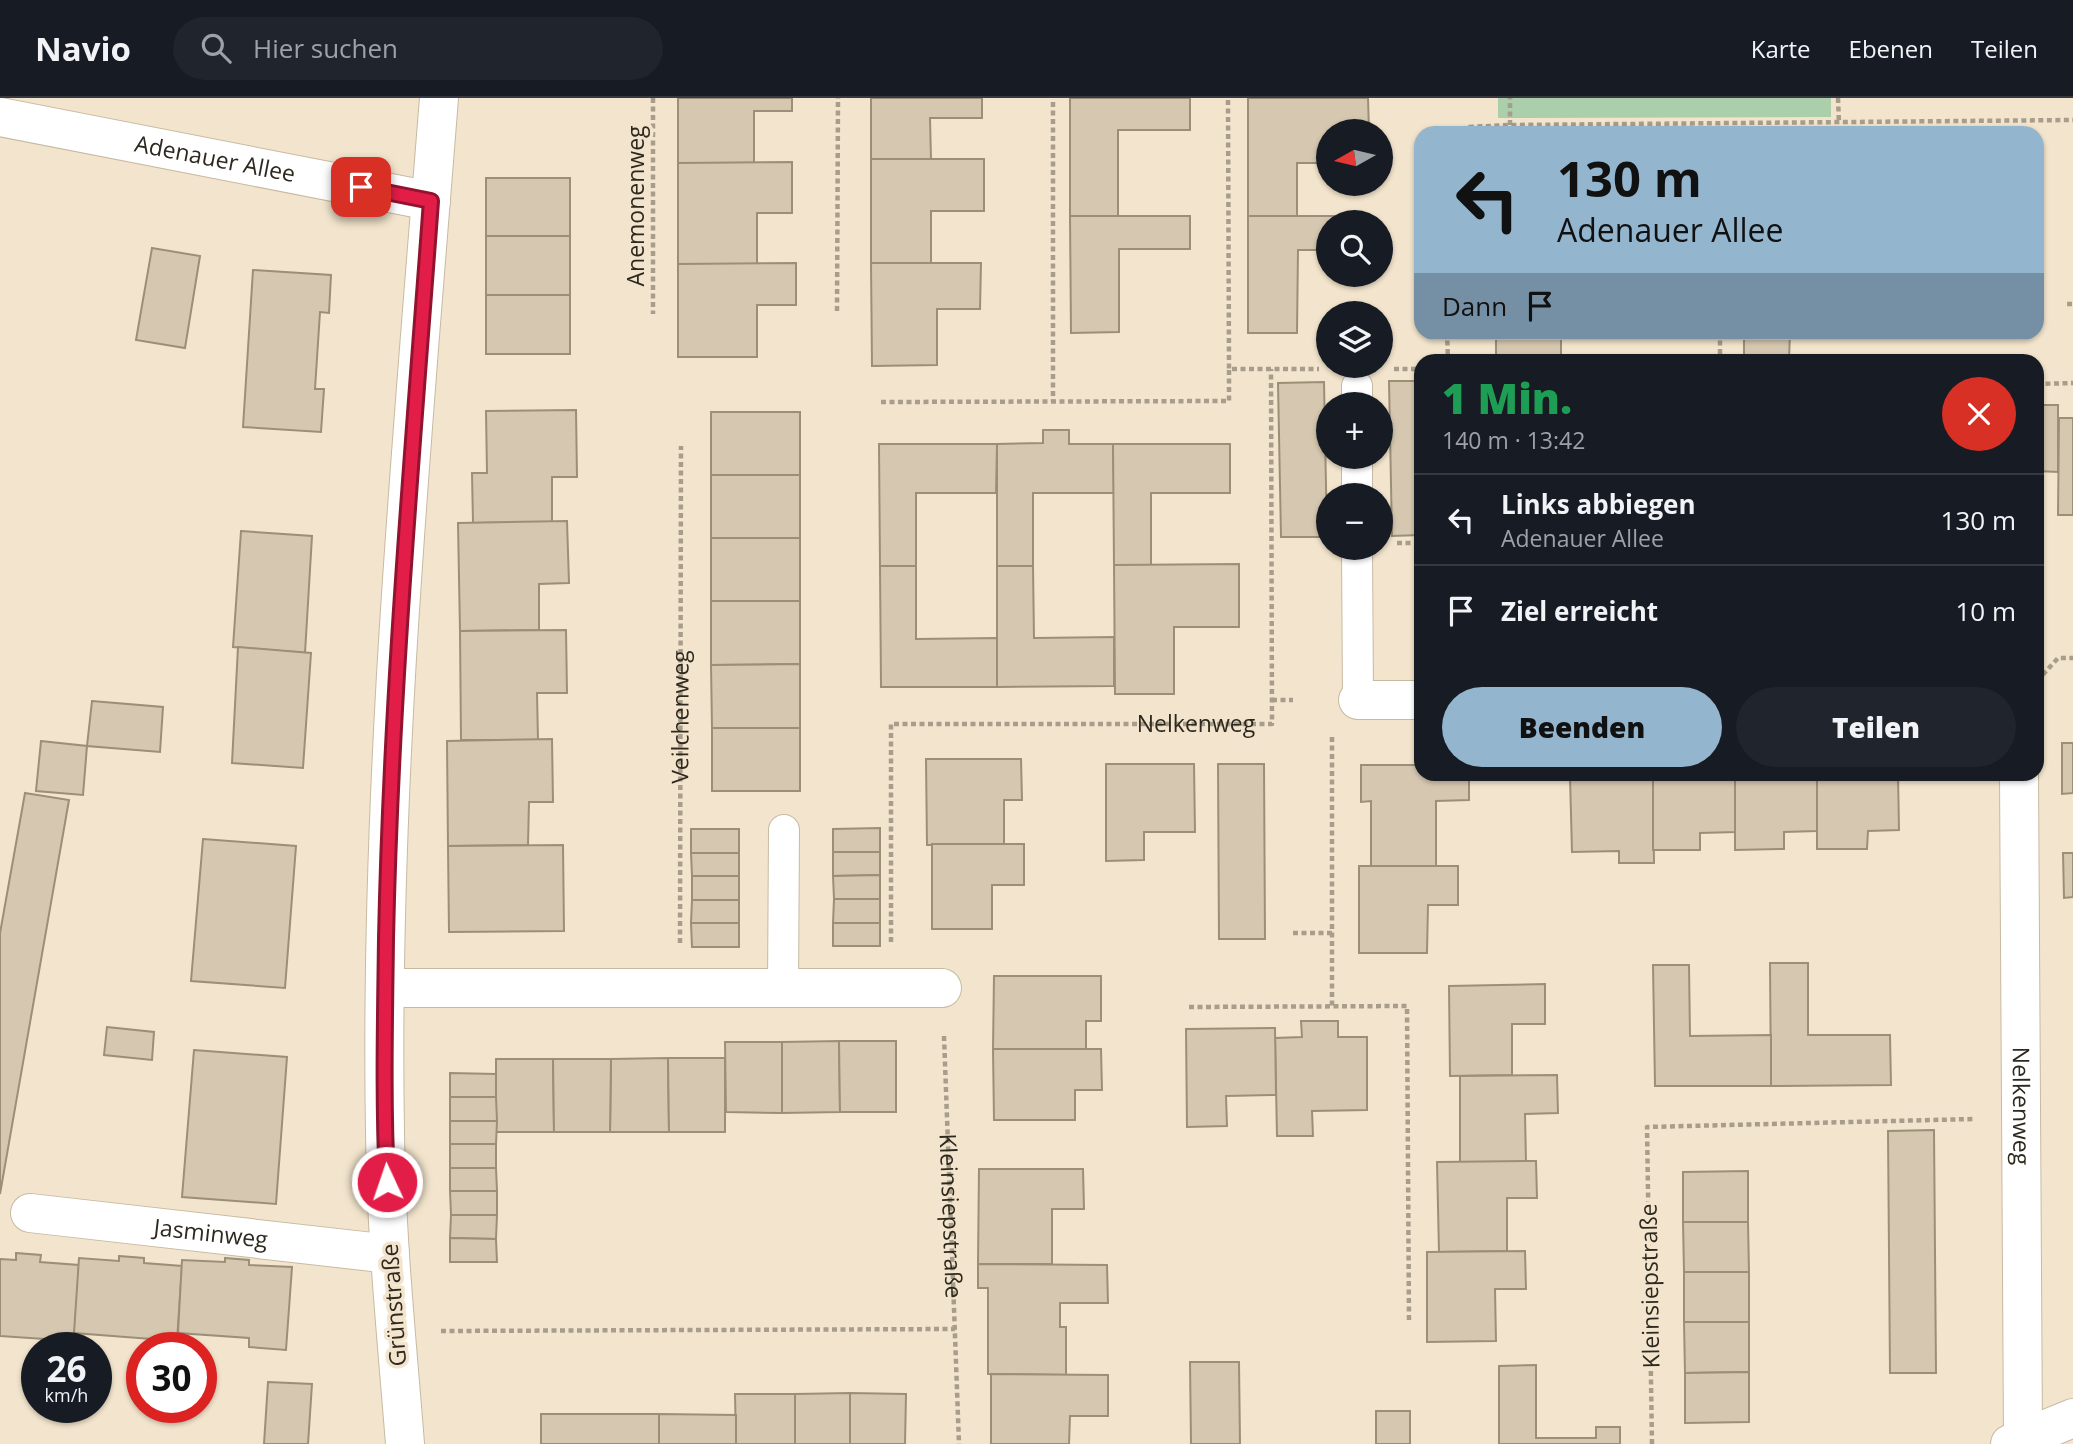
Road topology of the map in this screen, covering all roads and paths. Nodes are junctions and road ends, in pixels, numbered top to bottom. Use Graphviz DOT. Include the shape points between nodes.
graph roads {
  1 [pos="439,98"];
  2 [pos="653,98"];
  3 [pos="838,98"];
  4 [pos="1510,98"];
  5 [pos="1838,98"];
  6 [pos="1228,100"];
  7 [pos="1053,102"];
  8 [pos="0,117"];
  9 [pos="2073,120"];
  10 [pos="1839,123"];
  11 [pos="1510,125"];
  12 [pos="1490,126"];
  13 [pos="431,201"];
  14 [pos="838,311"];
  15 [pos="653,314"];
  16 [pos="1229,369"];
  17 [pos="1271,369"];
  18 [pos="1316,369"];
  19 [pos="1394,369"];
  20 [pos="1414,369"];
  21 [pos="2073,383"];
  22 [pos="2044,384"];
  23 [pos="881,402"];
  24 [pos="1053,402"];
  25 [pos="681,446"];
  26 [pos="1357,560"];
  27 [pos="2073,658"];
  28 [pos="2044,673"];
  29 [pos="1272,699"];
  30 [pos="1293,700"];
  31 [pos="1358,700"];
  32 [pos="1414,700"];
  33 [pos="1332,727"];
  34 [pos="2019,781"];
  35 [pos="784,830"];
  36 [pos="1293,933"];
  37 [pos="1332,933"];
  38 [pos="385,988"];
  39 [pos="783,988"];
  40 [pos="891,988"];
  41 [pos="942,988"];
  42 [pos="680,989"];
  43 [pos="1332,1006"];
  44 [pos="1189,1007"];
  45 [pos="2020,1118"];
  46 [pos="30,1213"];
  47 [pos="390,1254"];
  48 [pos="1409,1323"];
  49 [pos="955,1329"];
  50 [pos="396,1331"];
  51 [pos="2073,1418"];
  52 [pos="2016,1441"];
  53 [pos="405,1444"];
  54 [pos="959,1444"];
  55 [pos="1653,1444"];
  1 -- 13 [label="street, Grünstraße"];
  2 -- 15 [label="path, Anemonenweg"];
  3 -- 14 [label="path"];
  4 -- 11 [label="path"];
  5 -- 10 [label="path"];
  6 -- 16 [label="path"];
  7 -- 24 [label="path"];
  8 -- 13 [label="street, Adenauer Allee"];
  9 -- 10 [label="path"];
  10 -- 11 [label="path"];
  11 -- 12 [label="path"];
  13 -- 38 [label="street, Grünstraße" via="393,716"];
  16 -- 17 [label="path"];
  16 -- 24 [label="path" via="1229,401"];
  17 -- 18 [label="path"];
  17 -- 29 [label="path, Nelkenweg"];
  19 -- 20 [label="path"];
  21 -- 22 [label="path"];
  23 -- 24 [label="path"];
  25 -- 42 [label="path, Veilchenweg"];
  26 -- 31 [label="lane"];
  27 -- 28 [label="path" via="2058,658"];
  29 -- 30 [label="path"];
  29 -- 40 [label="path, Nelkenweg" via="1272,724 891,724"];
  31 -- 32 [label="street"];
  33 -- 37 [label="path"];
  34 -- 45 [label="street, Nelkenweg"];
  35 -- 39 [label="lane"];
  36 -- 37 [label="path"];
  37 -- 43 [label="path"];
  38 -- 42 [label="street"];
  38 -- 47 [label="street, Grünstraße"];
  39 -- 40 [label="street"];
  39 -- 42 [label="street"];
  40 -- 41 [label="street"];
  41 -- 49 [label="path, Kleinsiepstraße"];
  43 -- 44 [label="path"];
  43 -- 48 [label="path" via="1408,1006"];
  45 -- 52 [label="street, Nelkenweg"];
  45 -- 55 [label="path, Kleinsiepstraße" via="1647,1127"];
  46 -- 47 [label="street, Jasminweg"];
  47 -- 50 [label="street, Grünstraße"];
  49 -- 50 [label="path"];
  49 -- 54 [label="path, Kleinsiepstraße"];
  50 -- 53 [label="street, Grünstraße"];
  51 -- 52 [label="street"];
}
